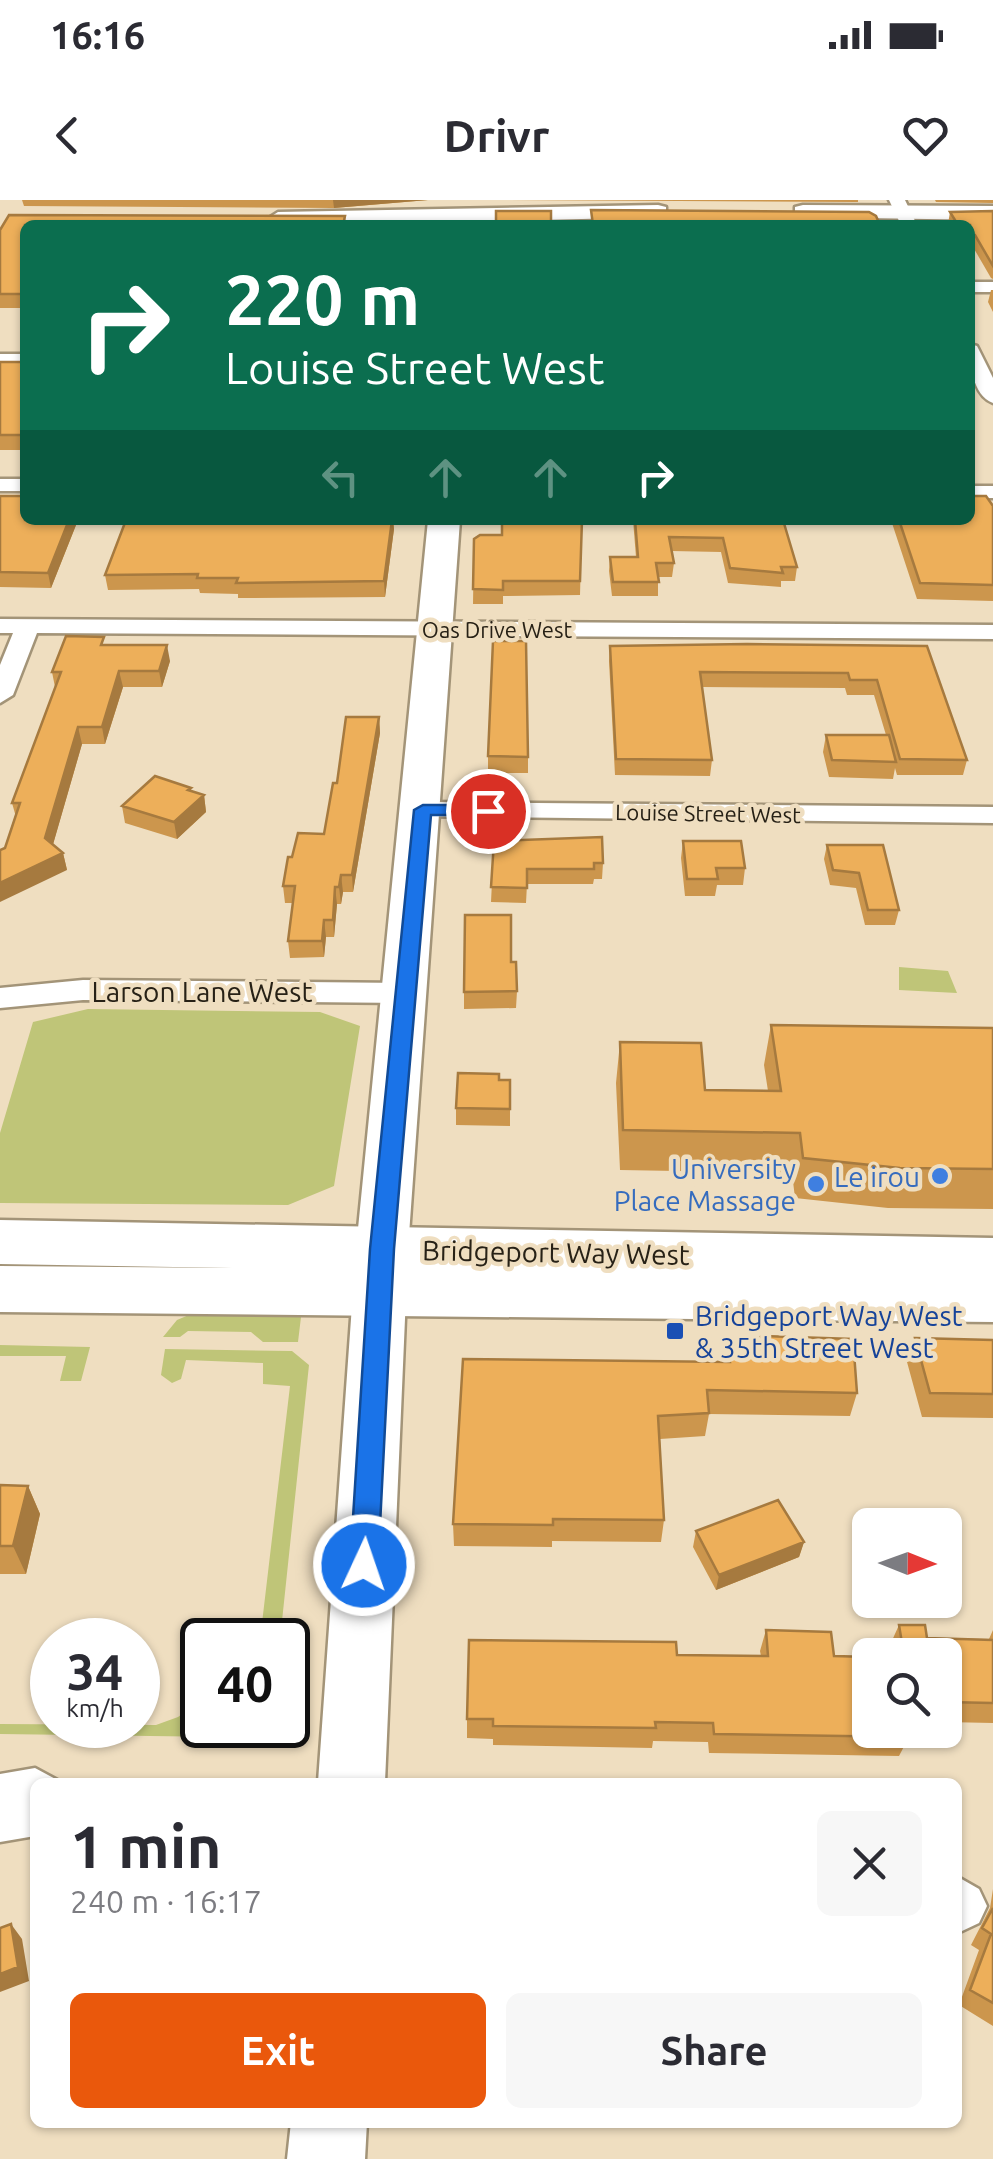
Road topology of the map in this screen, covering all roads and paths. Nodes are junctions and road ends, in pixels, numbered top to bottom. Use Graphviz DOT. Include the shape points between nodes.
graph roads {
  1 [pos="689,212"];
  2 [pos="786,212"];
  3 [pos="463,213"];
  4 [pos="903,213"];
  5 [pos="993,213"];
  6 [pos="256,219"];
  7 [pos="982,376"];
  8 [pos="993,397"];
  9 [pos="444,525"];
  10 [pos="0,626"];
  11 [pos="28,626"];
  12 [pos="436,628"];
  13 [pos="993,632"];
  14 [pos="0,695"];
  15 [pos="423,810"];
  16 [pos="993,815"];
  17 [pos="405,992"];
  18 [pos="0,998"];
  19 [pos="0,1242"];
  20 [pos="993,1260"];
  21 [pos="380,1272"];
  22 [pos="0,1288"];
  23 [pos="993,1299"];
  24 [pos="351,1778"];
  25 [pos="30,1803"];
  26 [pos="0,1808"];
  27 [pos="329,2128"];
  28 [pos="326,2159"];
  1 -- 3 [label="street"];
  2 -- 4 [label="street"];
  3 -- 6 [label="street"];
  4 -- 5 [label="street"];
  7 -- 8 [label="street"];
  9 -- 12 [label="street"];
  10 -- 11 [label="street, Oas Drive West"];
  11 -- 12 [label="street, Oas Drive West"];
  11 -- 14 [label="street"];
  12 -- 13 [label="street, Oas Drive West"];
  12 -- 15 [label="street"];
  15 -- 16 [label="street, Louise Street West"];
  15 -- 17 [label="street"];
  17 -- 18 [label="street, Larson Lane West" via="83,990"];
  17 -- 21 [label="street"];
  19 -- 21 [label="main road, Bridgeport Way West"];
  20 -- 21 [label="main road, Bridgeport Way West"];
  21 -- 22 [label="main road, Bridgeport Way West"];
  21 -- 23 [label="main road, Bridgeport Way West"];
  21 -- 24 [label="street"];
  25 -- 26 [label="street"];
  27 -- 28 [label="street"];
}
